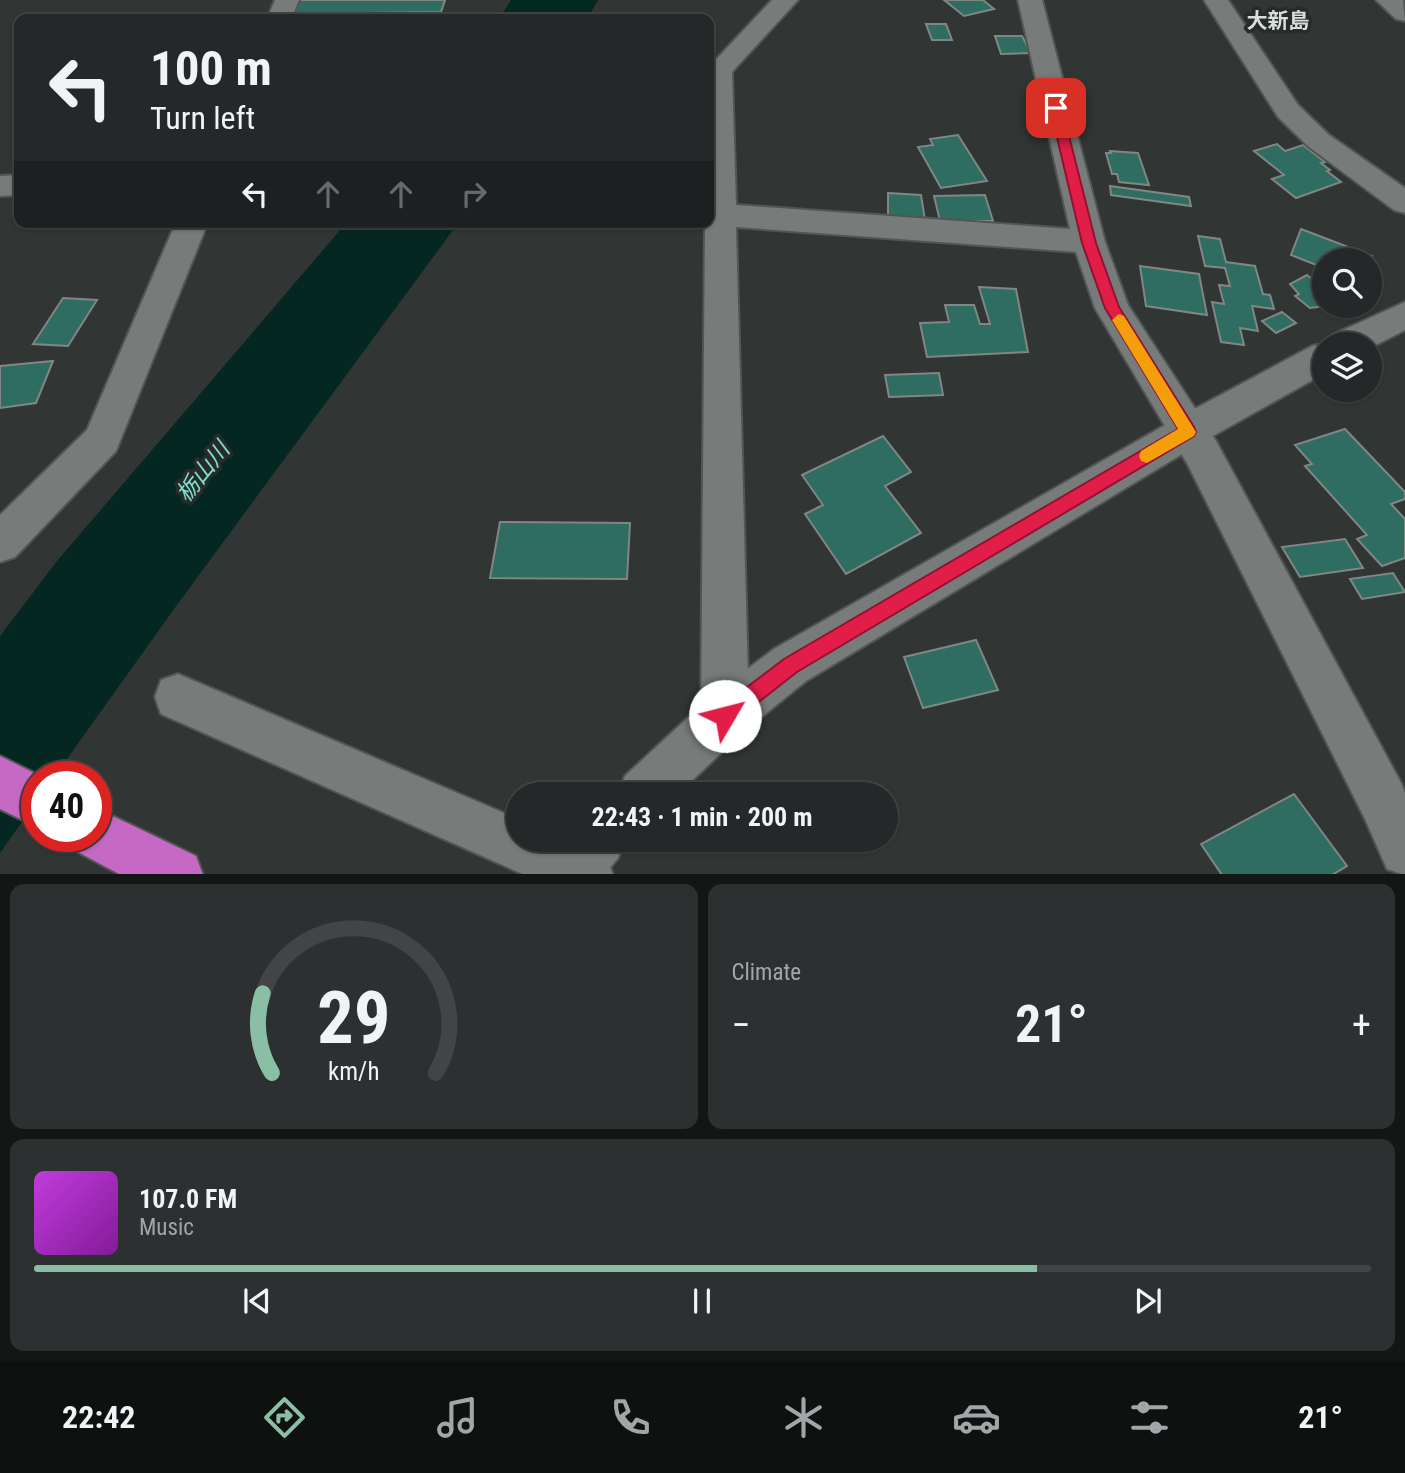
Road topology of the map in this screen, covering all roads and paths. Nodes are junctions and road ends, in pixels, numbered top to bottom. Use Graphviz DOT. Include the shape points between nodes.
graph roads {
  1 [pos="786,0"];
  2 [pos="1030,0"];
  3 [pos="1216,0"];
  4 [pos="1388,0"];
  5 [pos="1405,14"];
  6 [pos="1405,202"];
  7 [pos="721,215"];
  8 [pos="190,228"];
  9 [pos="1089,243"];
  10 [pos="1405,315"];
  11 [pos="1371,332"];
  12 [pos="1312,363"];
  13 [pos="1188,432"];
  14 [pos="0,543"];
  15 [pos="178,697"];
  16 [pos="725,716"];
  17 [pos="0,781"];
  18 [pos="656,782"];
  19 [pos="21,793"];
  20 [pos="112,842"];
  21 [pos="1405,852"];
  22 [pos="582,864"];
  23 [pos="177,874"];
  1 -- 7 [label="street" via="719,71"];
  2 -- 9 [label="street"];
  3 -- 6 [label="street" via="1288,111 1319,141"];
  4 -- 5 [label="street"];
  7 -- 9 [label="street"];
  7 -- 16 [label="street"];
  8 -- 14 [label="street" via="102,440"];
  9 -- 13 [label="street" via="1112,308"];
  10 -- 11 [label="street"];
  12 -- 13 [label="street"];
  13 -- 16 [label="street" via="790,666"];
  13 -- 21 [label="street" via="1377,789"];
  15 -- 22 [label="street"];
  16 -- 18 [label="street"];
  17 -- 19 [label="highway"];
  20 -- 23 [label="highway"];
}
